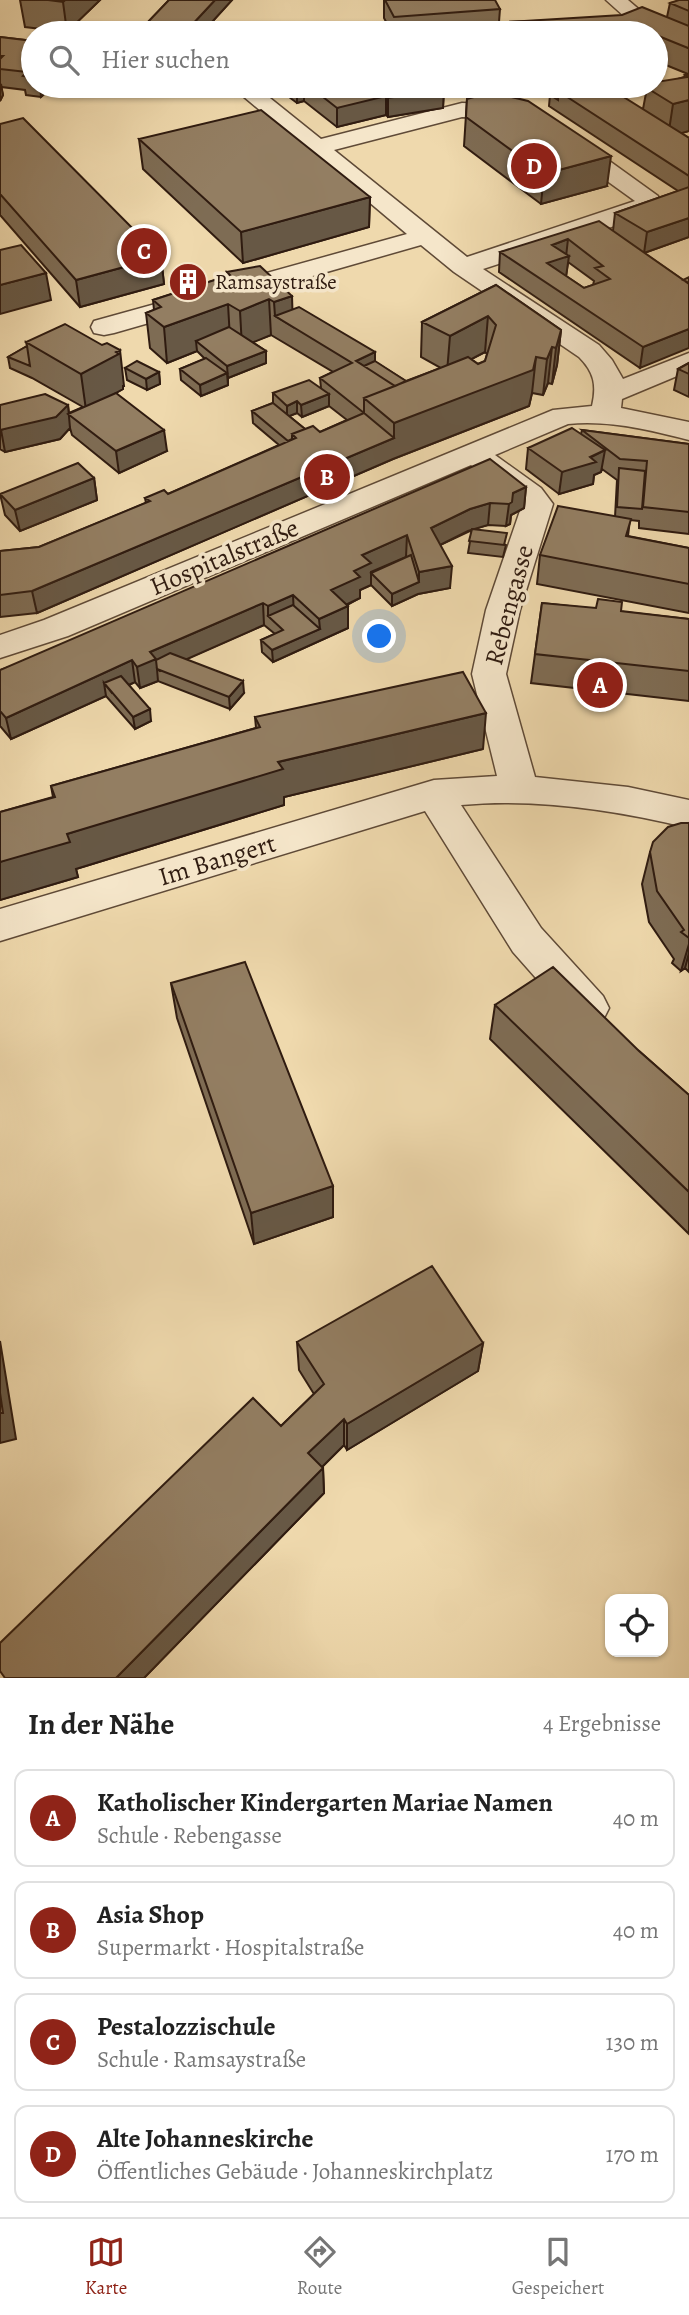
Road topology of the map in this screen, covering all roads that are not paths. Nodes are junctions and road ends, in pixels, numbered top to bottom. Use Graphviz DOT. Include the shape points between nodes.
graph roads {
  1 [pos="616,0"];
  2 [pos="634,17"];
  3 [pos="608,20"];
  4 [pos="643,21"];
  5 [pos="668,32"];
  6 [pos="689,41"];
  7 [pos="257,98"];
  8 [pos="319,147"];
  9 [pos="589,226"];
  10 [pos="426,236"];
  11 [pos="611,243"];
  12 [pos="463,267"];
  13 [pos="104,327"];
  14 [pos="689,361"];
  15 [pos="607,404"];
  16 [pos="689,431"];
  17 [pos="471,453"];
  18 [pos="0,647"];
  19 [pos="519,788"];
  20 [pos="434,794"];
  21 [pos="689,814"];
  22 [pos="0,925"];
  23 [pos="611,1031"];
  1 -- 2 [label="street"];
  2 -- 3 [label="street"];
  2 -- 4 [label="street"];
  5 -- 6 [label="street"];
  7 -- 8 [label="street"];
  8 -- 9 [label="street" via="454,102 543,124 646,196 647,204 636,211"];
  8 -- 10 [label="street"];
  9 -- 11 [label="street"];
  9 -- 12 [label="street"];
  10 -- 12 [label="street"];
  10 -- 13 [label="street"];
  12 -- 15 [label="street" via="603,364 610,376"];
  14 -- 15 [label="street"];
  15 -- 16 [label="street, Hospitalstraße"];
  15 -- 17 [label="street, Hospitalstraße" via="563,416"];
  17 -- 18 [label="street, Hospitalstraße" via="56,628"];
  17 -- 19 [label="street, Rebengasse" via="538,505 503,610 489,674"];
  19 -- 20 [label="street, Im Bangert"];
  19 -- 21 [label="street, Im Bangert" via="656,805"];
  20 -- 22 [label="street, Im Bangert"];
  20 -- 23 [label="street" via="527,940"];
}
